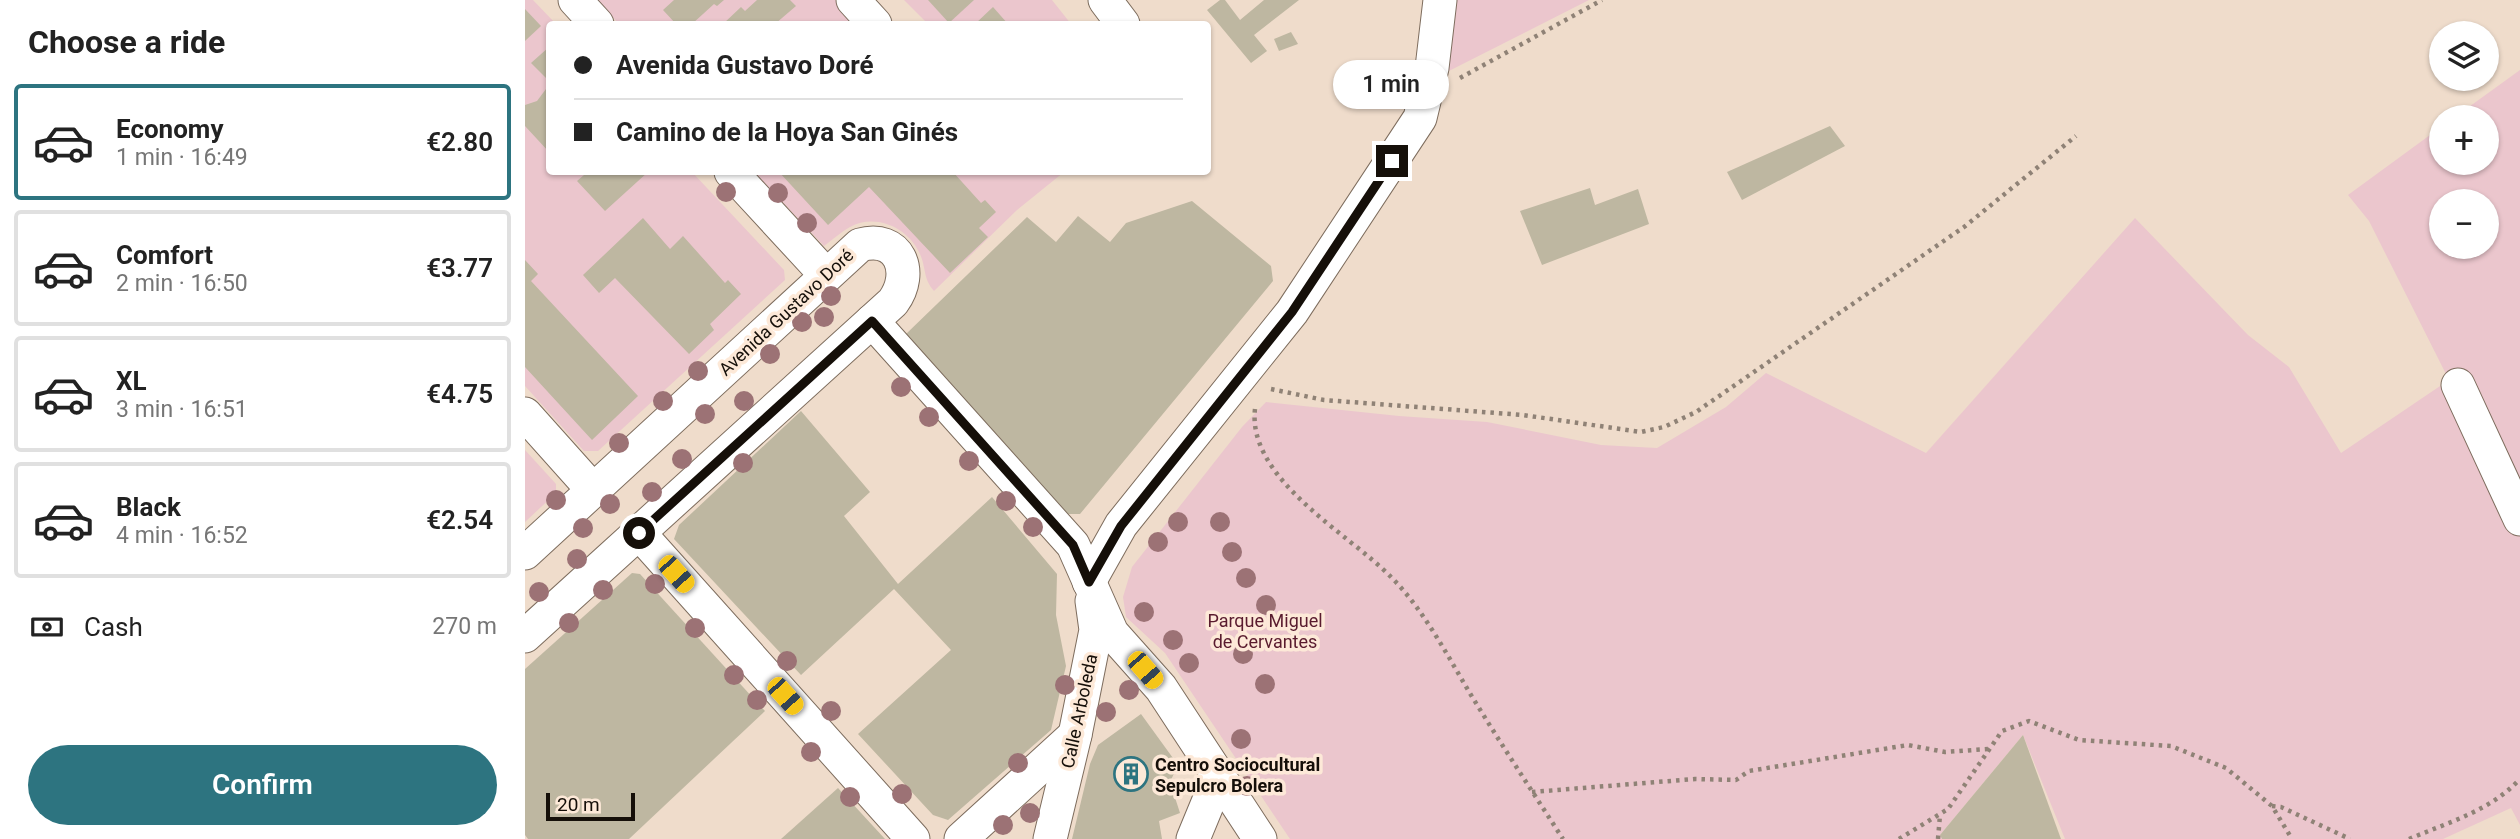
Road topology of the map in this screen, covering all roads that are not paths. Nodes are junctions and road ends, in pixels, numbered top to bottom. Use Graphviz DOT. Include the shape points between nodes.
graph roads {
  1 [pos="575,0"];
  2 [pos="853,0"];
  3 [pos="1105,0"];
  4 [pos="1440,0"];
  5 [pos="594,21"];
  6 [pos="872,21"];
  7 [pos="1121,21"];
  8 [pos="734,175"];
  9 [pos="826,275"];
  10 [pos="872,321"];
  11 [pos="2458,385"];
  12 [pos="525,414"];
  13 [pos="593,490"];
  14 [pos="2520,519"];
  15 [pos="639,533"];
  16 [pos="525,553"];
  17 [pos="1089,582"];
  18 [pos="525,636"];
  19 [pos="1075,735"];
  20 [pos="1219,776"];
  21 [pos="913,839"];
  22 [pos="961,839"];
  23 [pos="1049,839"];
  24 [pos="1193,839"];
  25 [pos="1260,839"];
  1 -- 5 [label="street"];
  2 -- 6 [label="street"];
  3 -- 7 [label="street"];
  4 -- 17 [label="street" via="1420,118 1292,312 1121,526"];
  8 -- 9 [label="street"];
  9 -- 10 [label="street, Avenida Gustavo Doré" via="860,244 874,241 887,245 902,264 904,278 893,302"];
  9 -- 13 [label="street, Avenida Gustavo Doré"];
  10 -- 15 [label="street, Avenida Gustavo Doré"];
  10 -- 17 [label="street" via="1073,545"];
  11 -- 14 [label="street"];
  12 -- 13 [label="street"];
  13 -- 16 [label="street, Avenida Gustavo Doré"];
  15 -- 18 [label="street, Avenida Gustavo Doré"];
  15 -- 21 [label="street"];
  17 -- 19 [label="street, Calle Arboleda" via="1096,630"];
  17 -- 20 [label="street" via="1112,633 1161,688"];
  19 -- 22 [label="street"];
  19 -- 23 [label="street, Calle Arboleda"];
  20 -- 24 [label="street"];
  20 -- 25 [label="street"];
}
